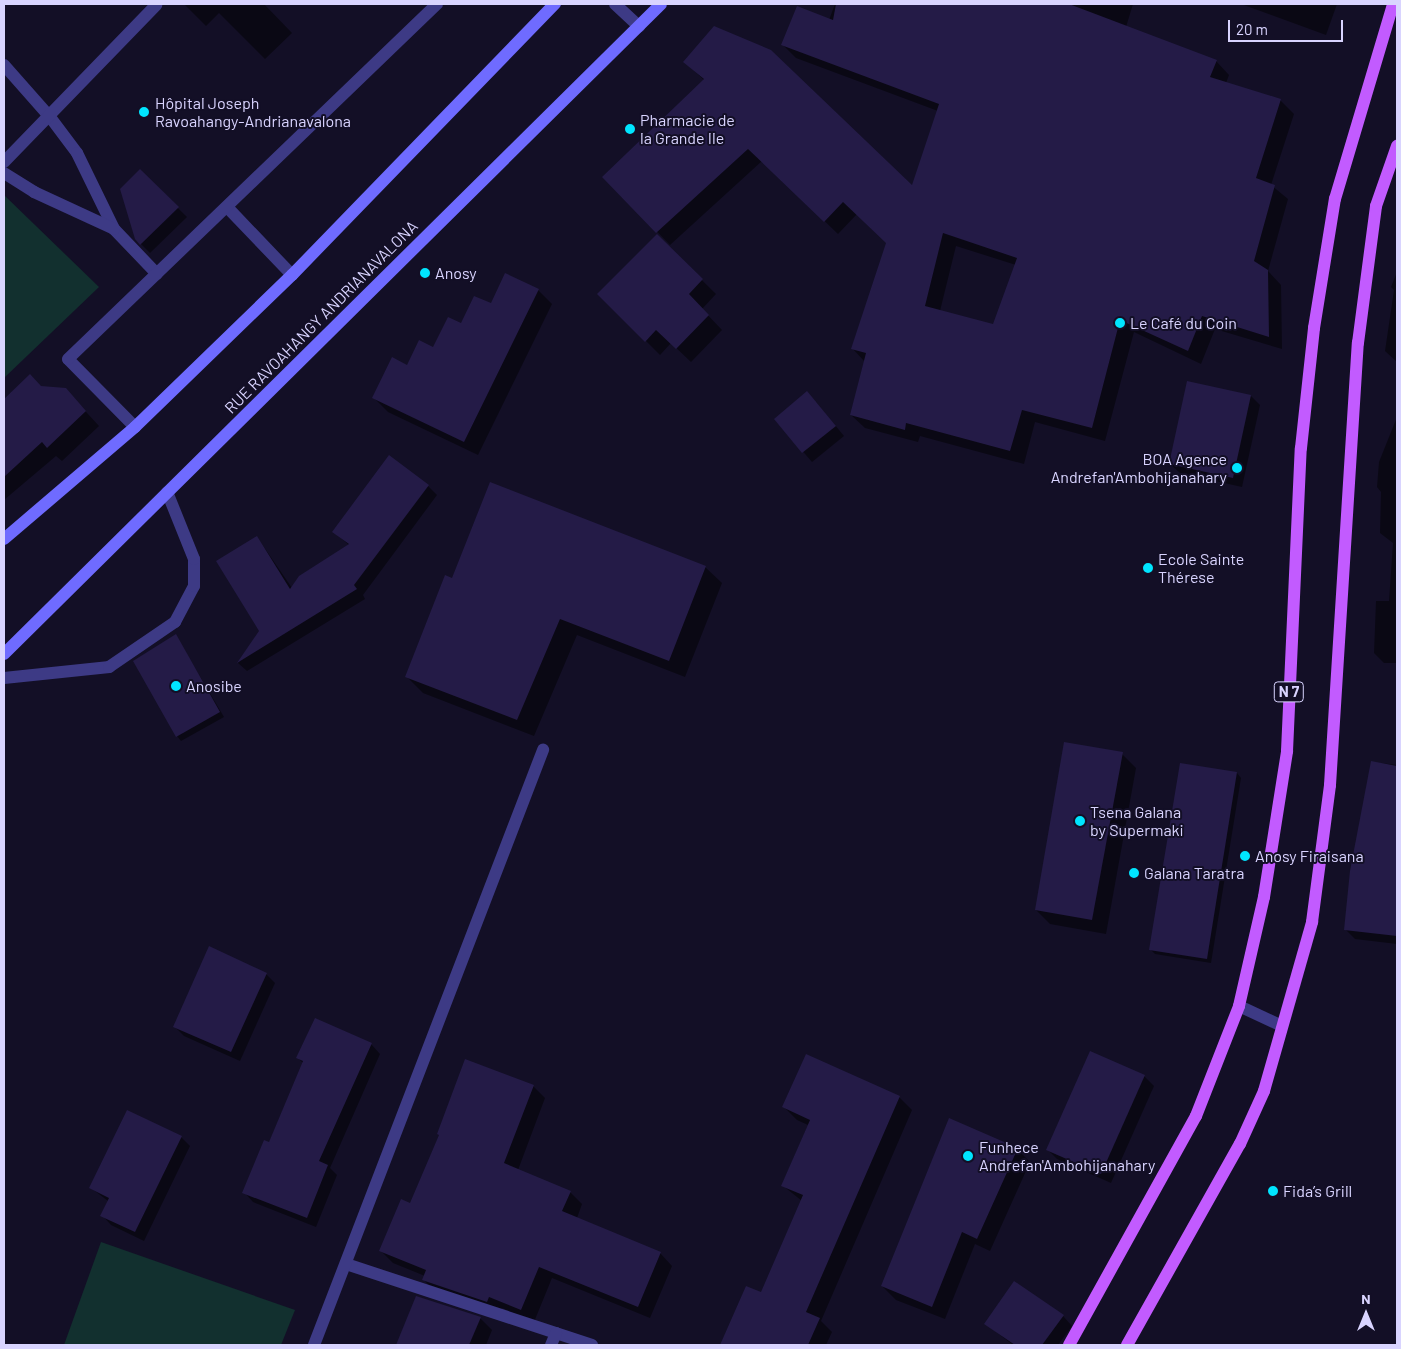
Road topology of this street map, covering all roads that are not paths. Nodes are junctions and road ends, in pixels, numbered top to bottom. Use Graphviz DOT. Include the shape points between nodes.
graph roads {
  1 [pos="437,4"];
  2 [pos="555,4"];
  3 [pos="615,4"];
  4 [pos="661,4"];
  5 [pos="1393,4"];
  6 [pos="156,5"];
  7 [pos="639,26"];
  8 [pos="4,65"];
  9 [pos="50,117"];
  10 [pos="1397,146"];
  11 [pos="4,162"];
  12 [pos="4,173"];
  13 [pos="226,207"];
  14 [pos="114,229"];
  15 [pos="157,274"];
  16 [pos="292,275"];
  17 [pos="135,427"];
  18 [pos="167,492"];
  19 [pos="4,539"];
  20 [pos="4,654"];
  21 [pos="4,678"];
  22 [pos="543,750"];
  23 [pos="1239,1006"];
  24 [pos="1282,1026"];
  25 [pos="346,1264"];
  26 [pos="553,1339"];
  27 [pos="314,1345"];
  28 [pos="592,1345"];
  29 [pos="1070,1345"];
  30 [pos="1127,1345"];
  1 -- 13 [label="street"];
  2 -- 16 [label="main road"];
  3 -- 7 [label="street"];
  4 -- 7 [label="main road, RUE RAVOAHANGY ANDRIANAVALONA"];
  5 -- 23 [label="main road, N 7" via="1335,199 1314,328 1301,448 1287,751 1264,897"];
  6 -- 9 [label="street"];
  7 -- 18 [label="main road, RUE RAVOAHANGY ANDRIANAVALONA"];
  8 -- 9 [label="street"];
  9 -- 11 [label="street"];
  9 -- 14 [label="street" via="77,153"];
  10 -- 24 [label="main road" via="1376,206 1358,343 1330,785 1312,922"];
  12 -- 14 [label="street" via="34,192"];
  13 -- 15 [label="street"];
  13 -- 16 [label="street"];
  14 -- 15 [label="street"];
  15 -- 17 [label="street" via="68,359"];
  16 -- 17 [label="main road"];
  17 -- 19 [label="main road"];
  18 -- 20 [label="main road, RUE RAVOAHANGY ANDRIANAVALONA"];
  18 -- 21 [label="street" via="194,558 194,586 175,622 109,667"];
  22 -- 25 [label="street"];
  23 -- 24 [label="street"];
  23 -- 29 [label="main road, N 7" via="1196,1116"];
  24 -- 30 [label="main road" via="1264,1091 1240,1144"];
  25 -- 26 [label="street"];
  25 -- 27 [label="street"];
  26 -- 28 [label="street"];
}
